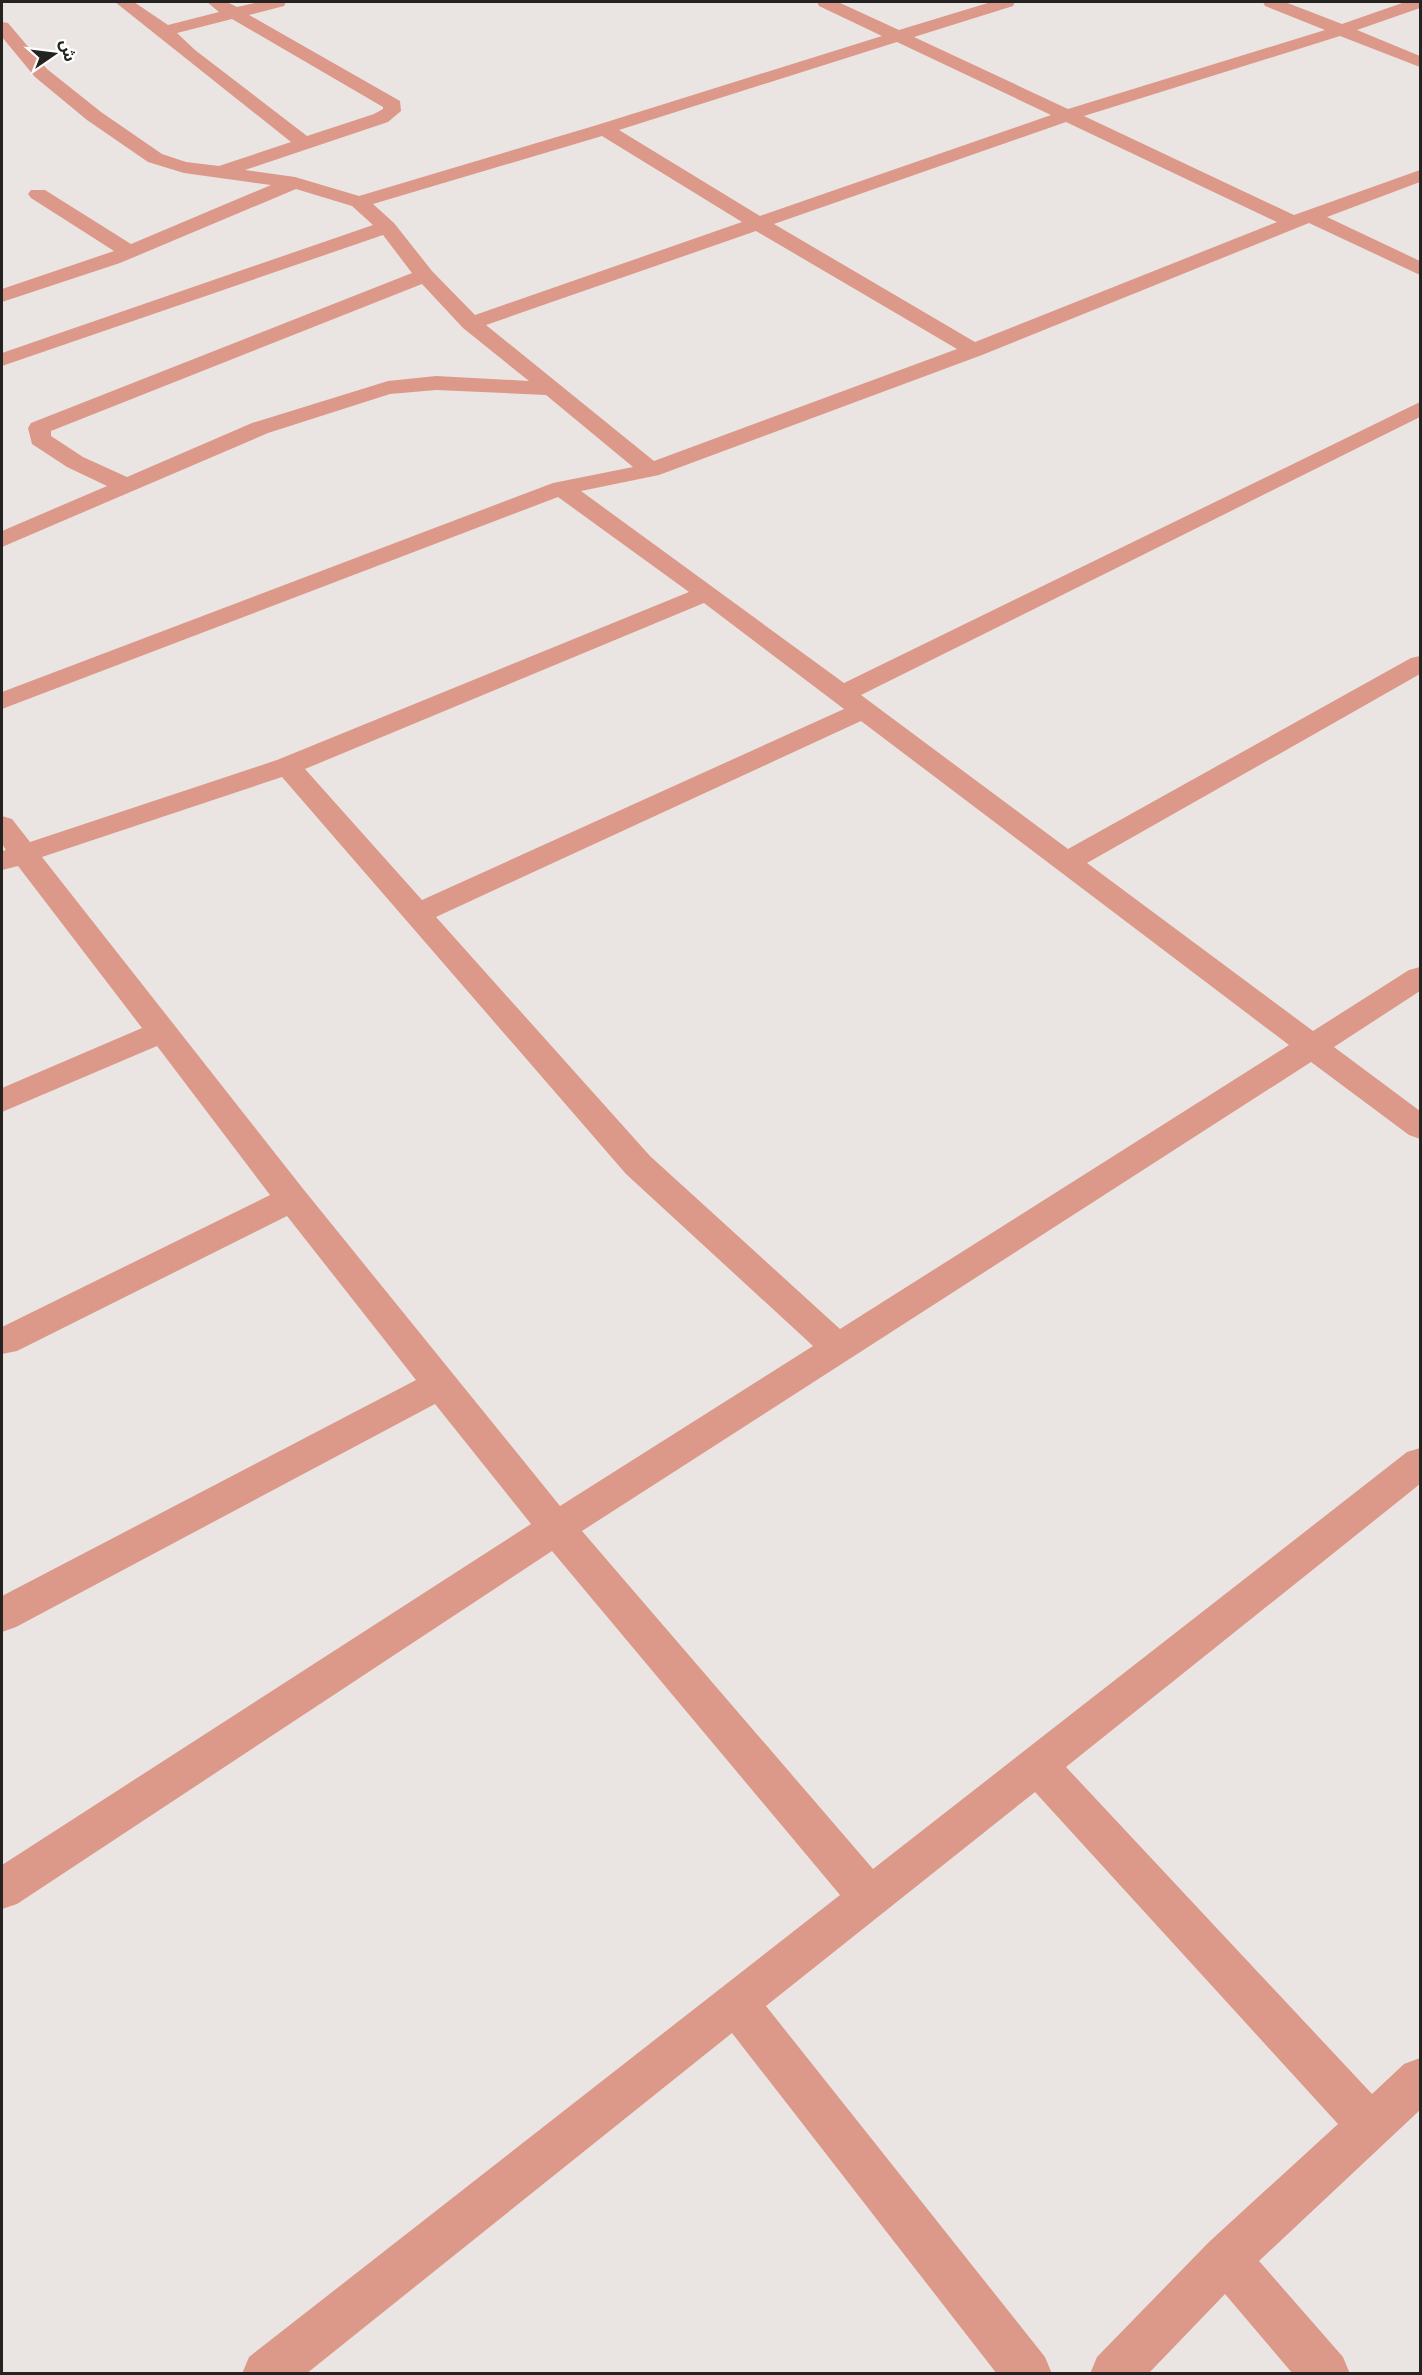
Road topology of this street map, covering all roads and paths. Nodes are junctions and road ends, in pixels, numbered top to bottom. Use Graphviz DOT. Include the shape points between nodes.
graph roads {
  1 [pos="123,2"];
  2 [pos="215,2"];
  3 [pos="278,2"];
  4 [pos="825,2"];
  5 [pos="1007,2"];
  6 [pos="1271,2"];
  7 [pos="1420,2"];
  8 [pos="234,13"];
  9 [pos="2,27"];
  10 [pos="1342,30"];
  11 [pos="165,31"];
  12 [pos="896,35"];
  13 [pos="26,53"];
  14 [pos="2,57"];
  15 [pos="1420,63"];
  16 [pos="1069,115"];
  17 [pos="604,129"];
  18 [pos="305,144"];
  19 [pos="218,173"];
  20 [pos="1420,176"];
  21 [pos="295,183"];
  22 [pos="38,194"];
  23 [pos="359,202"];
  24 [pos="1303,220"];
  25 [pos="757,223"];
  26 [pos="387,227"];
  27 [pos="128,251"];
  28 [pos="1420,269"];
  29 [pos="425,276"];
  30 [pos="2,296"];
  31 [pos="471,322"];
  32 [pos="974,350"];
  33 [pos="2,360"];
  34 [pos="550,389"];
  35 [pos="1420,410"];
  36 [pos="651,470"];
  37 [pos="124,485"];
  38 [pos="561,488"];
  39 [pos="2,540"];
  40 [pos="707,593"];
  41 [pos="1420,664"];
  42 [pos="2,701"];
  43 [pos="852,702"];
  44 [pos="287,766"];
  45 [pos="2,825"];
  46 [pos="13,857"];
  47 [pos="1066,863"];
  48 [pos="417,914"];
  49 [pos="1420,976"];
  50 [pos="161,1032"];
  51 [pos="1312,1045"];
  52 [pos="2,1101"];
  53 [pos="1420,1127"];
  54 [pos="292,1199"];
  55 [pos="5,1341"];
  56 [pos="838,1348"];
  57 [pos="440,1384"];
  58 [pos="1420,1463"];
  59 [pos="556,1528"];
  60 [pos="2,1615"];
  61 [pos="1036,1765"];
  62 [pos="2,1889"];
  63 [pos="869,1897"];
  64 [pos="736,2003"];
  65 [pos="1420,2080"];
  66 [pos="1371,2126"];
  67 [pos="1226,2259"];
  68 [pos="266,2373"];
  69 [pos="1028,2373"];
  70 [pos="1114,2373"];
  71 [pos="1326,2373"];
  1 -- 11 [label="street"];
  2 -- 8 [label="street"];
  3 -- 8 [label="street"];
  4 -- 12 [label="street"];
  5 -- 12 [label="street"];
  6 -- 10 [label="street"];
  7 -- 10 [label="street"];
  8 -- 11 [label="street"];
  8 -- 18 [label="street" via="393,105 392,111 381,118"];
  9 -- 13 [label="street"];
  10 -- 15 [label="street"];
  10 -- 16 [label="street"];
  11 -- 18 [label="street"];
  12 -- 16 [label="street"];
  12 -- 17 [label="street"];
  13 -- 14 [label="street"];
  13 -- 19 [label="street" via="58,87 155,158"];
  16 -- 24 [label="street"];
  16 -- 25 [label="street"];
  17 -- 23 [label="street"];
  17 -- 25 [label="street"];
  18 -- 19 [label="street"];
  19 -- 21 [label="street"];
  20 -- 24 [label="street"];
  21 -- 23 [label="street"];
  21 -- 27 [label="street"];
  22 -- 27 [label="street"];
  23 -- 26 [label="street"];
  24 -- 28 [label="street"];
  24 -- 32 [label="street"];
  25 -- 31 [label="street"];
  25 -- 32 [label="street"];
  26 -- 29 [label="street"];
  26 -- 33 [label="street"];
  27 -- 30 [label="street"];
  29 -- 31 [label="street"];
  29 -- 37 [label="street" via="39,428 40,439 75,462"];
  31 -- 34 [label="street"];
  32 -- 36 [label="street"];
  34 -- 36 [label="street"];
  34 -- 37 [label="street" via="436,382 388,388 260,428"];
  35 -- 43 [label="street"];
  36 -- 38 [label="street"];
  37 -- 39 [label="street"];
  38 -- 40 [label="street"];
  38 -- 42 [label="street"];
  40 -- 43 [label="street"];
  40 -- 44 [label="street"];
  41 -- 47 [label="street"];
  43 -- 47 [label="street"];
  43 -- 48 [label="street"];
  44 -- 46 [label="street"];
  44 -- 48 [label="street"];
  45 -- 46 [label="street"];
  46 -- 50 [label="street"];
  47 -- 51 [label="street"];
  48 -- 56 [label="street" via="638,1165"];
  49 -- 51 [label="street"];
  50 -- 52 [label="street"];
  50 -- 54 [label="street"];
  51 -- 53 [label="street"];
  51 -- 56 [label="street"];
  54 -- 55 [label="street"];
  54 -- 57 [label="street"];
  56 -- 59 [label="street"];
  57 -- 59 [label="street"];
  57 -- 60 [label="street"];
  58 -- 61 [label="street"];
  59 -- 62 [label="street"];
  59 -- 63 [label="street"];
  61 -- 63 [label="street"];
  61 -- 66 [label="street"];
  63 -- 64 [label="street"];
  64 -- 68 [label="street"];
  64 -- 69 [label="street"];
  65 -- 66 [label="street"];
  66 -- 67 [label="street"];
  67 -- 70 [label="street"];
  67 -- 71 [label="street"];
}
